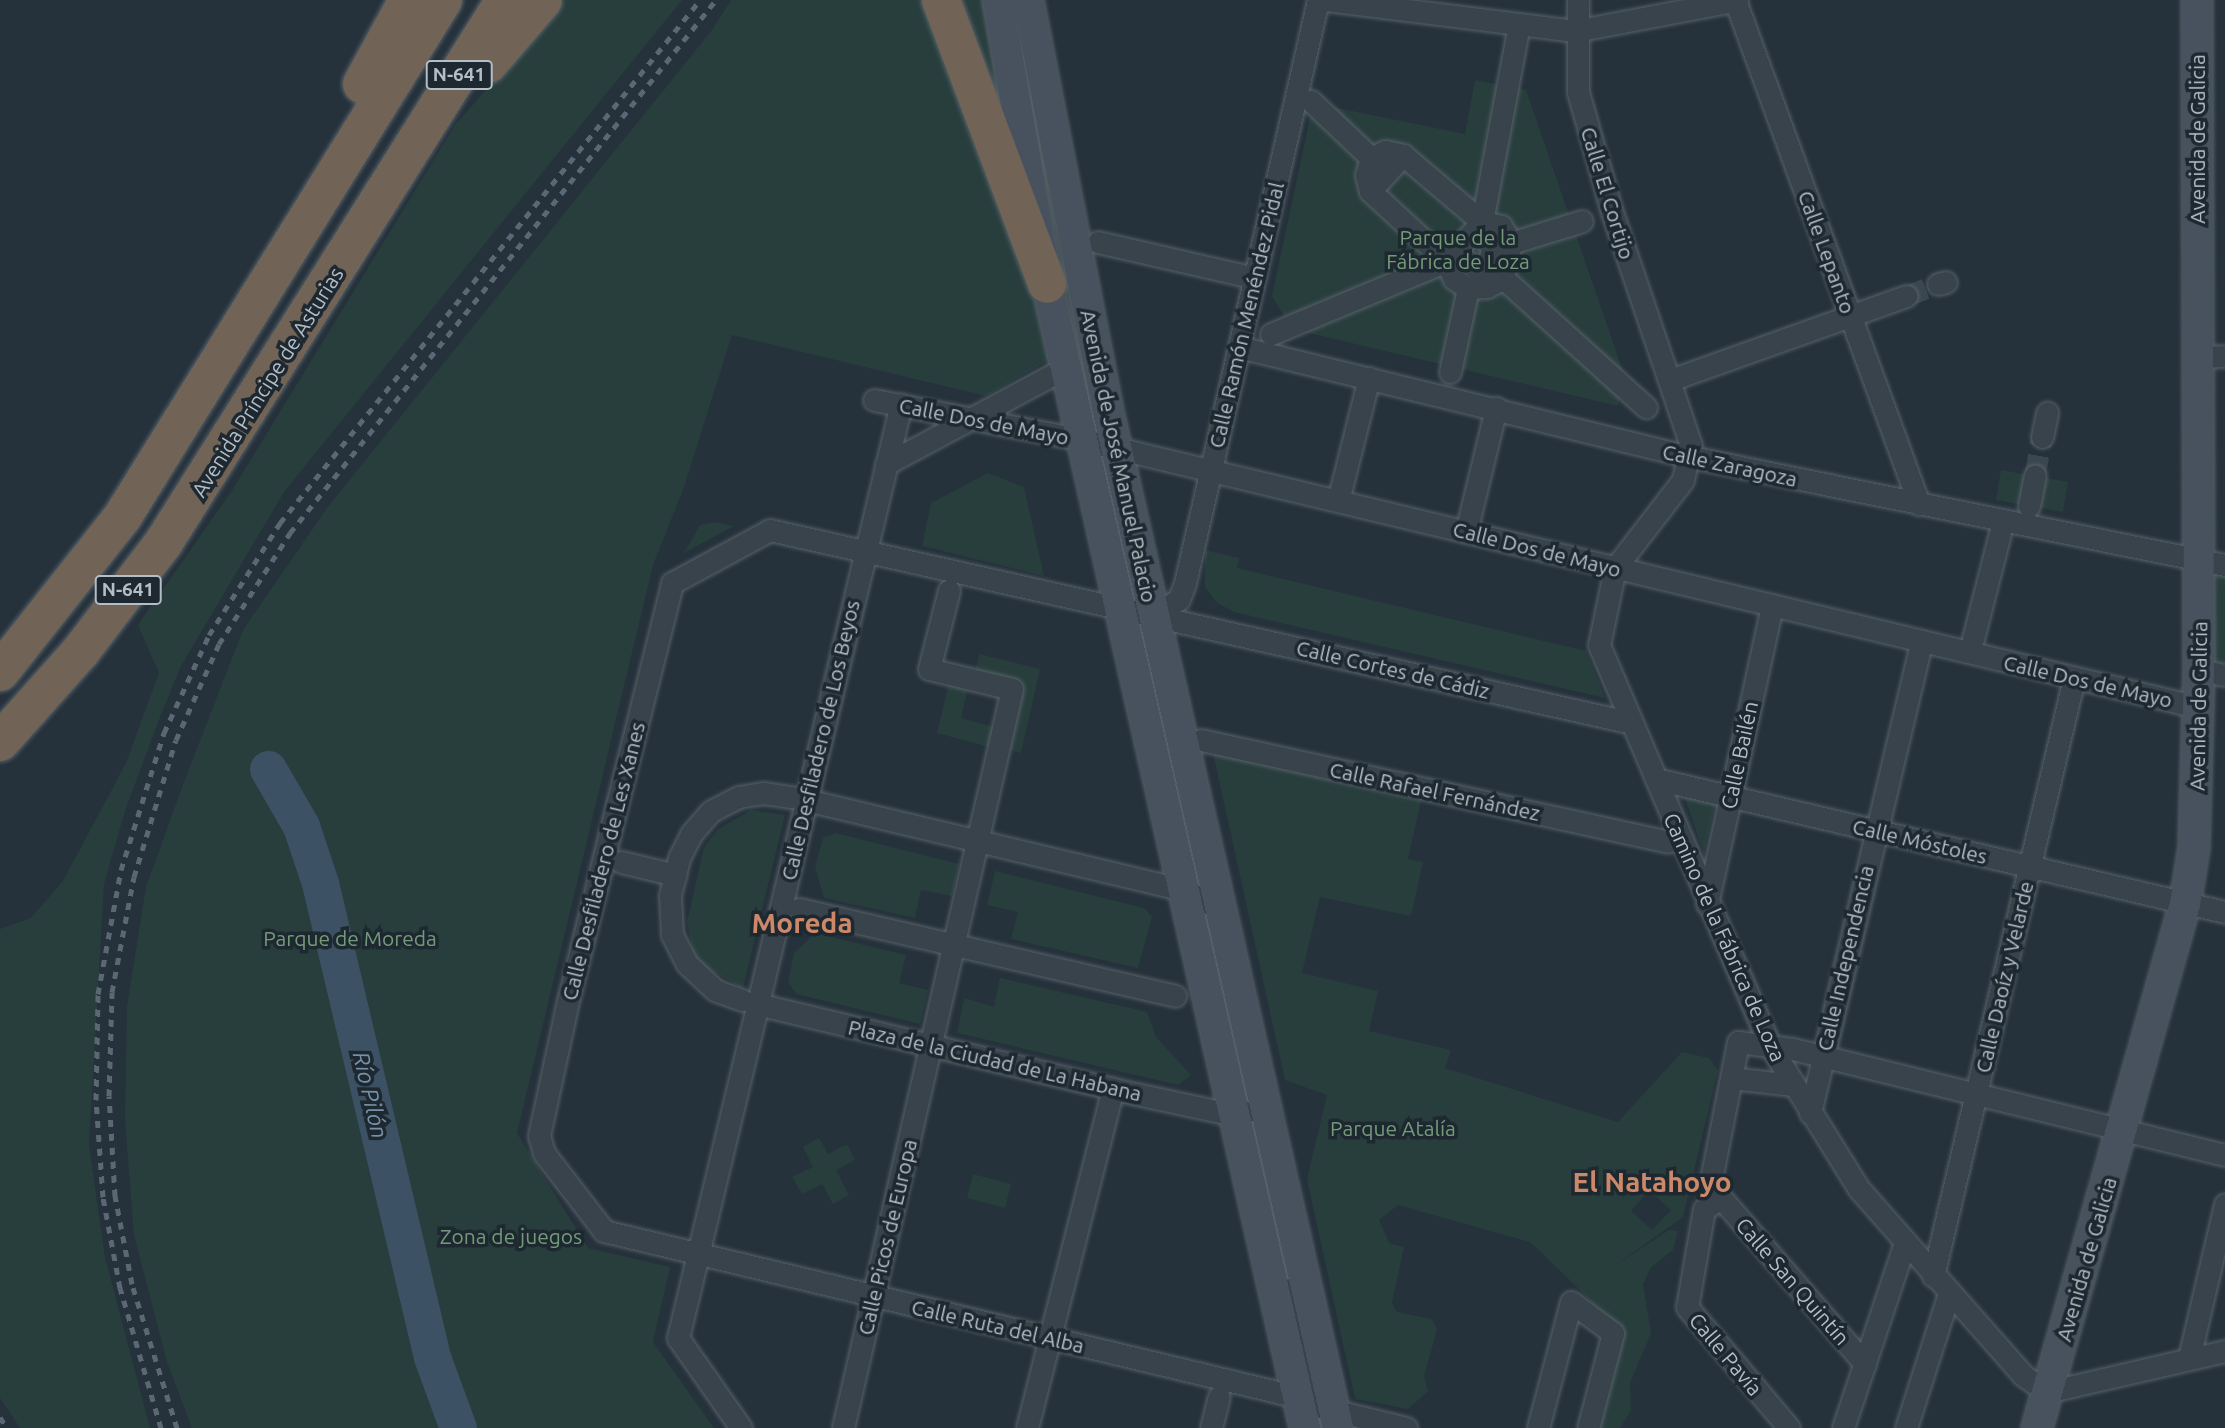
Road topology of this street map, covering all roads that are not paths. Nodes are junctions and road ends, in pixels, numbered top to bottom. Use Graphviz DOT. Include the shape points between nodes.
graph roads {
  1 [pos="408,0"];
  2 [pos="443,0"];
  3 [pos="505,0"];
  4 [pos="543,0"];
  5 [pos="941,0"];
  6 [pos="998,0"];
  7 [pos="1028,0"];
  8 [pos="1318,0"];
  9 [pos="1326,0"];
  10 [pos="1578,0"];
  11 [pos="1736,0"];
  12 [pos="2197,0"];
  13 [pos="1458,8"];
  14 [pos="1519,24"];
  15 [pos="1575,31"];
  16 [pos="1311,101"];
  17 [pos="413,150"];
  18 [pos="1403,155"];
  19 [pos="1371,158"];
  20 [pos="1370,191"];
  21 [pos="1582,222"];
  22 [pos="1478,226"];
  23 [pos="1098,242"];
  24 [pos="1511,243"];
  25 [pos="1450,257"];
  26 [pos="279,260"];
  27 [pos="1242,275"];
  28 [pos="1503,278"];
  29 [pos="1047,284"];
  30 [pos="1468,288"];
  31 [pos="1906,296"];
  32 [pos="1850,316"];
  33 [pos="1271,334"];
  34 [pos="1239,347"];
  35 [pos="2211,356"];
  36 [pos="1067,367"];
  37 [pos="1450,372"];
  38 [pos="1369,377"];
  39 [pos="1670,380"];
  40 [pos="874,400"];
  41 [pos="901,404"];
  42 [pos="1646,407"];
  43 [pos="1496,408"];
  44 [pos="2046,413"];
  45 [pos="979,417"];
  46 [pos="2042,437"];
  47 [pos="1083,440"];
  48 [pos="1116,448"];
  49 [pos="1691,457"];
  50 [pos="886,464"];
  51 [pos="1212,471"];
  52 [pos="2035,476"];
  53 [pos="1338,500"];
  54 [pos="1919,504"];
  55 [pos="2029,506"];
  56 [pos="1466,532"];
  57 [pos="2000,533"];
  58 [pos="865,550"];
  59 [pos="2212,563"];
  60 [pos="1615,568"];
  61 [pos="949,590"];
  62 [pos="1772,605"];
  63 [pos="1122,610"];
  64 [pos="1154,616"];
  65 [pos="1973,639"];
  66 [pos="1922,641"];
  67 [pos="0,672"];
  68 [pos="2212,673"];
  69 [pos="2074,678"];
  70 [pos="2197,707"];
  71 [pos="1632,723"];
  72 [pos="1202,740"];
  73 [pos="0,742"];
  74 [pos="1656,779"];
  75 [pos="1730,797"];
  76 [pos="799,798"];
  77 [pos="1875,831"];
  78 [pos="978,841"];
  79 [pos="1668,842"];
  80 [pos="621,862"];
  81 [pos="2029,867"];
  82 [pos="675,875"];
  83 [pos="1185,890"];
  84 [pos="1707,904"];
  85 [pos="2185,904"];
  86 [pos="799,909"];
  87 [pos="1220,910"];
  88 [pos="2225,912"];
  89 [pos="955,945"];
  90 [pos="1175,996"];
  91 [pos="750,1002"];
  92 [pos="1769,1044"];
  93 [pos="933,1046"];
  94 [pos="1821,1057"];
  95 [pos="1731,1078"];
  96 [pos="1791,1085"];
  97 [pos="1112,1089"];
  98 [pos="1976,1093"];
  99 [pos="1266,1106"];
  100 [pos="1810,1113"];
  101 [pos="1234,1115"];
  102 [pos="2138,1132"];
  103 [pos="2225,1155"];
  104 [pos="1248,1179"];
  105 [pos="1721,1198"];
  106 [pos="2225,1204"];
  107 [pos="1905,1243"];
  108 [pos="699,1255"];
  109 [pos="1933,1276"];
  110 [pos="1949,1293"];
  111 [pos="872,1296"];
  112 [pos="1048,1337"];
  113 [pos="2225,1351"];
  114 [pos="2189,1358"];
  115 [pos="1865,1364"];
  116 [pos="2047,1392"];
  117 [pos="1219,1397"];
  118 [pos="1298,1397"];
  119 [pos="1336,1419"];
  120 [pos="741,1428"];
  121 [pos="843,1428"];
  122 [pos="1027,1428"];
  123 [pos="1211,1428"];
  124 [pos="1305,1428"];
  125 [pos="1405,1428"];
  126 [pos="1538,1428"];
  127 [pos="1588,1428"];
  128 [pos="1789,1428"];
  129 [pos="1843,1428"];
  130 [pos="1906,1428"];
  131 [pos="2036,1428"];
  1 -- 26 [label="highway" via="312,174"];
  2 -- 26 [label="highway, N-641"];
  3 -- 17 [label="highway, Avenida Príncipe de Asturias / N-641"];
  4 -- 17 [label="highway"];
  5 -- 29 [label="highway"];
  6 -- 29 [label="main road, Avenida de José Manuel Palacio"];
  7 -- 48 [label="main road, Avenida de José Manuel Palacio"];
  8 -- 34 [label="street, Calle Ramón Menéndez Pidal"];
  9 -- 13 [label="street"];
  10 -- 15 [label="street, Calle El Cortijo"];
  11 -- 15 [label="street"];
  11 -- 32 [label="street, Calle Lepanto"];
  12 -- 35 [label="main road, Avenida de Galicia"];
  13 -- 14 [label="street"];
  14 -- 15 [label="street"];
  14 -- 22 [label="street"];
  15 -- 39 [label="street, Calle El Cortijo" via="1578,92 1612,212"];
  16 -- 19 [label="street"];
  17 -- 73 [label="highway, Avenida Príncipe de Asturias / N-641" via="164,542 81,651"];
  18 -- 19 [label="street" via="1385,152"];
  18 -- 20 [label="street"];
  18 -- 22 [label="street"];
  19 -- 20 [label="street" via="1366,175"];
  20 -- 25 [label="street"];
  21 -- 24 [label="street"];
  22 -- 24 [label="street" via="1501,226"];
  22 -- 25 [label="street"];
  22 -- 25 [label="street" via="1492,253 1485,267 1468,267"];
  23 -- 27 [label="street"];
  24 -- 28 [label="street"];
  25 -- 30 [label="street" via="1454,279"];
  25 -- 33 [label="street"];
  26 -- 67 [label="highway, N-641" via="123,516"];
  28 -- 30 [label="street" via="1487,287"];
  28 -- 42 [label="street"];
  29 -- 36 [label="main road, Avenida de José Manuel Palacio"];
  30 -- 37 [label="street"];
  31 -- 32 [label="street"];
  32 -- 39 [label="street"];
  32 -- 54 [label="street, Calle Lepanto"];
  34 -- 38 [label="street, Calle Zaragoza"];
  34 -- 51 [label="street, Calle Ramón Menéndez Pidal"];
  35 -- 59 [label="main road, Avenida de Galicia"];
  36 -- 45 [label="street"];
  36 -- 47 [label="main road, Avenida de José Manuel Palacio"];
  38 -- 43 [label="street, Calle Zaragoza"];
  38 -- 53 [label="street"];
  39 -- 49 [label="street, Calle El Cortijo"];
  40 -- 41 [label="street, Calle Dos de Mayo"];
  41 -- 45 [label="street, Calle Dos de Mayo"];
  41 -- 50 [label="street, Calle Desfiladero de Los Beyos"];
  43 -- 49 [label="street, Calle Zaragoza"];
  43 -- 56 [label="street"];
  44 -- 46 [label="street"];
  45 -- 47 [label="street, Calle Dos de Mayo"];
  45 -- 50 [label="street"];
  47 -- 48 [label="street, Calle Dos de Mayo"];
  47 -- 63 [label="main road, Avenida de José Manuel Palacio"];
  48 -- 51 [label="street, Calle Dos de Mayo"];
  48 -- 64 [label="main road, Avenida de José Manuel Palacio"];
  49 -- 54 [label="street, Calle Zaragoza"];
  49 -- 60 [label="street" via="1682,480"];
  50 -- 58 [label="street, Calle Desfiladero de Los Beyos"];
  51 -- 53 [label="street, Calle Dos de Mayo"];
  51 -- 64 [label="street, Calle Ramón Menéndez Pidal" via="1179,599"];
  52 -- 55 [label="street"];
  53 -- 56 [label="street, Calle Dos de Mayo"];
  54 -- 59 [label="street, Calle Zaragoza"];
  56 -- 60 [label="street, Calle Dos de Mayo"];
  57 -- 65 [label="street"];
  58 -- 63 [label="street, Calle Desfiladero de Les Xanes"];
  58 -- 76 [label="street, Calle Desfiladero de Los Beyos"];
  58 -- 108 [label="street, Calle Desfiladero de Les Xanes" via="770,530 672,583 568,1002 539,1136 544,1153 604,1231"];
  59 -- 68 [label="main road, Avenida de Galicia"];
  60 -- 62 [label="street, Calle Dos de Mayo"];
  60 -- 71 [label="street, Camino de la Fábrica de Loza" via="1599,645"];
  61 -- 78 [label="street, Calle Picos de Europa" via="929,669 1012,689"];
  62 -- 66 [label="street, Calle Dos de Mayo"];
  62 -- 75 [label="street, Calle Bailén"];
  63 -- 64 [label="street, Calle Cortes de Cádiz"];
  63 -- 83 [label="main road, Avenida de José Manuel Palacio"];
  64 -- 71 [label="street, Calle Cortes de Cádiz"];
  64 -- 87 [label="main road, Avenida de José Manuel Palacio"];
  66 -- 69 [label="street, Calle Dos de Mayo"];
  66 -- 77 [label="street, Calle Independencia"];
  68 -- 70 [label="main road, Avenida de Galicia"];
  69 -- 70 [label="street, Calle Dos de Mayo"];
  69 -- 81 [label="street, Calle Daoíz y Velarde"];
  70 -- 85 [label="main road, Avenida de Galicia" via="2196,824"];
  71 -- 74 [label="street, Camino de la Fábrica de Loza"];
  72 -- 79 [label="street, Calle Rafael Fernández"];
  74 -- 75 [label="street, Calle Móstoles"];
  74 -- 84 [label="street, Camino de la Fábrica de Loza"];
  75 -- 77 [label="street, Calle Móstoles"];
  75 -- 84 [label="street, Calle Bailén"];
  76 -- 78 [label="street, Plaza de la Ciudad de La Habana"];
  76 -- 82 [label="street, Plaza de la Ciudad de La Habana" via="764,793 738,797 710,811 691,834"];
  76 -- 91 [label="street, Calle Desfiladero de Los Beyos"];
  77 -- 81 [label="street, Calle Móstoles"];
  77 -- 94 [label="street, Calle Independencia"];
  78 -- 83 [label="street, Plaza de la Ciudad de La Habana"];
  78 -- 89 [label="street, Calle Picos de Europa"];
  80 -- 82 [label="street"];
  81 -- 85 [label="street, Calle Móstoles"];
  81 -- 98 [label="street, Calle Daoíz y Velarde"];
  82 -- 91 [label="street, Plaza de la Ciudad de La Habana" via="670,895 672,934 687,964 715,990"];
  83 -- 87 [label="street"];
  83 -- 101 [label="main road, Avenida de José Manuel Palacio"];
  84 -- 92 [label="street, Camino de la Fábrica de Loza"];
  85 -- 88 [label="street, Calle Móstoles"];
  85 -- 102 [label="main road, Avenida de Galicia"];
  86 -- 89 [label="street"];
  87 -- 99 [label="main road, Avenida de José Manuel Palacio"];
  89 -- 90 [label="street"];
  89 -- 93 [label="street, Calle Picos de Europa"];
  91 -- 93 [label="street, Plaza de la Ciudad de La Habana"];
  91 -- 108 [label="street, Calle Desfiladero de Los Beyos"];
  92 -- 94 [label="street"];
  92 -- 95 [label="street, Calle San Quintín" via="1738,1042"];
  92 -- 96 [label="street, Camino de la Fábrica de Loza"];
  93 -- 97 [label="street, Plaza de la Ciudad de La Habana"];
  93 -- 111 [label="street, Calle Picos de Europa"];
  94 -- 98 [label="street"];
  94 -- 100 [label="street, Calle Independencia"];
  95 -- 96 [label="street"];
  95 -- 105 [label="street, Calle San Quintín" via="1710,1185"];
  96 -- 100 [label="street, Camino de la Fábrica de Loza"];
  97 -- 101 [label="street, Plaza de la Ciudad de La Habana"];
  97 -- 112 [label="street"];
  98 -- 102 [label="street"];
  98 -- 109 [label="street, Calle Daoíz y Velarde"];
  99 -- 101 [label="street"];
  99 -- 119 [label="main road, Avenida de José Manuel Palacio"];
  100 -- 107 [label="street, Camino de la Fábrica de Loza" via="1859,1189"];
  101 -- 104 [label="main road, Avenida de José Manuel Palacio"];
  102 -- 103 [label="street"];
  102 -- 116 [label="main road, Avenida de Galicia"];
  104 -- 118 [label="main road, Avenida de José Manuel Palacio"];
  104 -- 119 [label="street, Avenida de José Manuel Palacio" via="1284,1271 1317,1406"];
  105 -- 115 [label="street, Calle San Quintín"];
  105 -- 128 [label="street, Calle Pavía" via="1704,1209 1687,1307"];
  106 -- 114 [label="street"];
  107 -- 109 [label="street, Camino de la Fábrica de Loza"];
  107 -- 115 [label="street"];
  108 -- 111 [label="street, Calle Ruta del Alba"];
  108 -- 120 [label="street, Calle Desfiladero de Los Beyos" via="678,1338"];
  109 -- 110 [label="street, Camino de la Fábrica de Loza"];
  110 -- 116 [label="street, Camino de la Fábrica de Loza" via="2024,1376"];
  110 -- 130 [label="street"];
  111 -- 112 [label="street, Calle Ruta del Alba"];
  111 -- 121 [label="street, Calle Picos de Europa"];
  112 -- 118 [label="street, Calle Ruta del Alba"];
  112 -- 122 [label="street"];
  113 -- 114 [label="street"];
  114 -- 116 [label="street"];
  115 -- 129 [label="street"];
  116 -- 131 [label="main road, Avenida de Galicia"];
  117 -- 123 [label="street"];
  118 -- 124 [label="main road, Avenida de José Manuel Palacio"];
  119 -- 125 [label="street"];
  126 -- 127 [label="street" via="1571,1302 1613,1333"];
}
